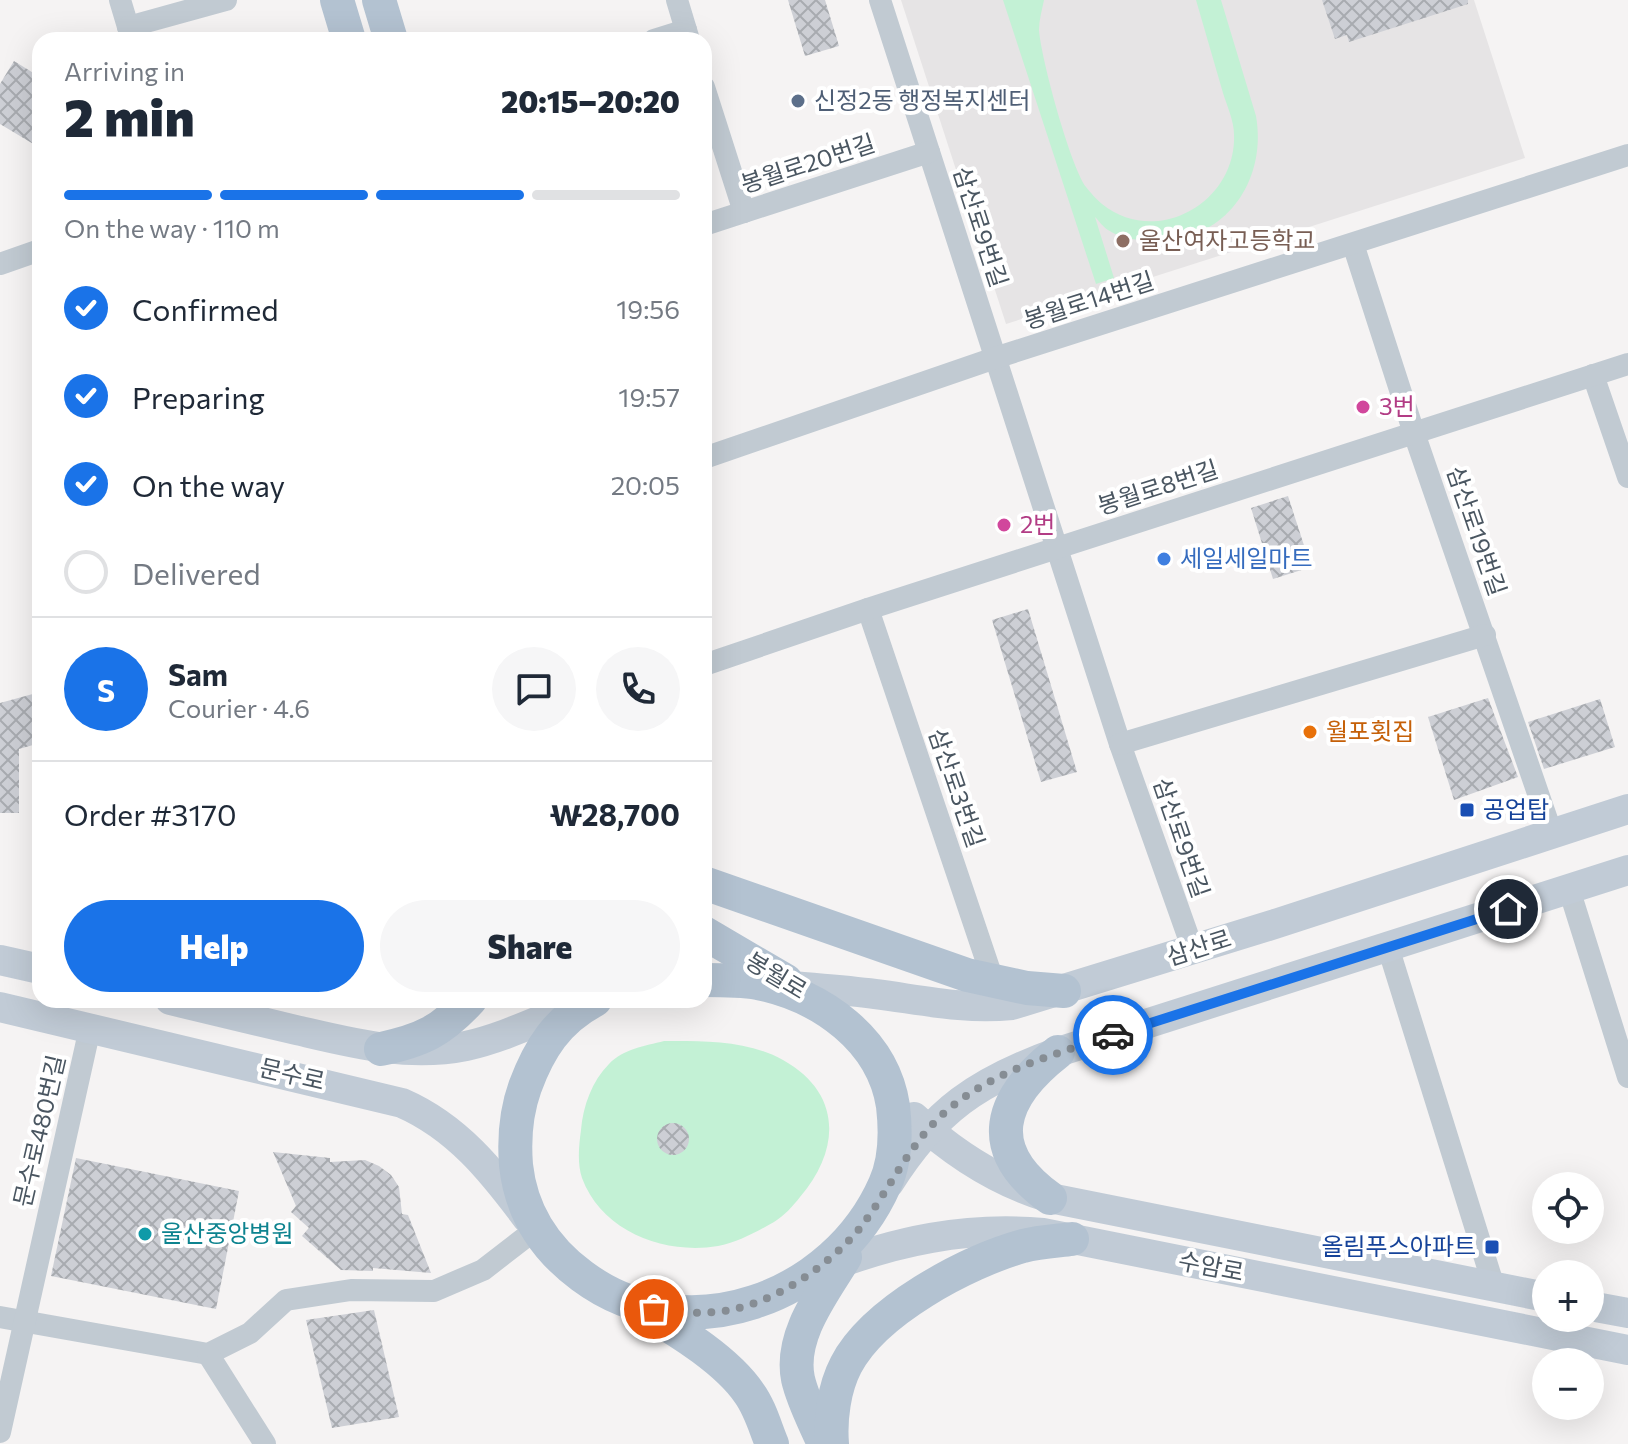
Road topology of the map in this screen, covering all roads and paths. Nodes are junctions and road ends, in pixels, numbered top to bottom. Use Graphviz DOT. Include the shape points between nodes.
graph roads {
  1 [pos="120,0"];
  2 [pos="226,0"];
  3 [pos="337,0"];
  4 [pos="379,0"];
  5 [pos="677,0"];
  6 [pos="880,0"];
  7 [pos="130,32"];
  8 [pos="133,32"];
  9 [pos="347,32"];
  10 [pos="389,32"];
  11 [pos="687,32"];
  12 [pos="712,112"];
  13 [pos="929,152"];
  14 [pos="1628,155"];
  15 [pos="744,212"];
  16 [pos="712,222"];
  17 [pos="1353,244"];
  18 [pos="32,253"];
  19 [pos="0,264"];
  20 [pos="995,358"];
  21 [pos="1628,364"];
  22 [pos="1593,375"];
  23 [pos="1414,433"];
  24 [pos="712,455"];
  25 [pos="1628,477"];
  26 [pos="1056,548"];
  27 [pos="868,609"];
  28 [pos="1485,635"];
  29 [pos="712,662"];
  30 [pos="1120,744"];
  31 [pos="1628,809"];
  32 [pos="1552,834"];
  33 [pos="1628,870"];
  34 [pos="712,886"];
  35 [pos="1569,889"];
  36 [pos="712,938"];
  37 [pos="1388,947"];
  38 [pos="1193,950"];
  39 [pos="0,960"];
  40 [pos="32,967"];
  41 [pos="712,980"];
  42 [pos="758,983"];
  43 [pos="994,983"];
  44 [pos="796,987"];
  45 [pos="1064,991"];
  46 [pos="0,1007"];
  47 [pos="204,1008"];
  48 [pos="462,1008"];
  49 [pos="581,1008"];
  50 [pos="555,1018"];
  51 [pos="845,1023"];
  52 [pos="90,1028"];
  53 [pos="381,1049"];
  54 [pos="1058,1052"];
  55 [pos="1628,1077"];
  56 [pos="890,1090"];
  57 [pos="928,1130"];
  58 [pos="1050,1198"];
  59 [pos="876,1204"];
  60 [pos="536,1229"];
  61 [pos="1072,1239"];
  62 [pos="842,1263"];
  63 [pos="797,1282"];
  64 [pos="1494,1287"];
  65 [pos="1532,1294"];
  66 [pos="622,1300"];
  67 [pos="1604,1309"];
  68 [pos="1628,1313"];
  69 [pos="0,1317"];
  70 [pos="24,1321"];
  71 [pos="1628,1350"];
  72 [pos="208,1354"];
  73 [pos="0,1432"];
  74 [pos="265,1444"];
  75 [pos="772,1444"];
  76 [pos="824,1444"];
  77 [pos="832,1444"];
  1 -- 7 [label="street"];
  2 -- 8 [label="street"];
  3 -- 9 [label="main road"];
  4 -- 10 [label="main road"];
  5 -- 11 [label="street"];
  6 -- 13 [label="street, 삼산로9번길"];
  12 -- 15 [label="street"];
  13 -- 15 [label="street, 봉월로20번길"];
  13 -- 20 [label="street, 삼산로9번길"];
  14 -- 17 [label="street, 봉월로14번길"];
  15 -- 16 [label="street, 봉월로20번길"];
  17 -- 20 [label="street, 봉월로14번길"];
  17 -- 23 [label="street, 삼산로19번길"];
  18 -- 19 [label="street"];
  20 -- 24 [label="street, 봉월로14번길"];
  20 -- 26 [label="street, 삼산로9번길"];
  21 -- 22 [label="street, 봉월로8번길"];
  22 -- 23 [label="street, 봉월로8번길"];
  22 -- 25 [label="street"];
  23 -- 26 [label="street, 봉월로8번길"];
  23 -- 28 [label="street, 삼산로19번길"];
  26 -- 27 [label="street, 봉월로8번길"];
  26 -- 30 [label="street, 삼산로9번길"];
  27 -- 29 [label="street, 봉월로8번길"];
  27 -- 43 [label="street, 삼산로3번길"];
  28 -- 30 [label="street"];
  28 -- 32 [label="street, 삼산로19번길"];
  30 -- 38 [label="street, 삼산로9번길"];
  31 -- 32 [label="main road, 삼산로"];
  32 -- 38 [label="main road, 삼산로"];
  33 -- 35 [label="main road"];
  34 -- 43 [label="main road"];
  35 -- 37 [label="main road"];
  35 -- 55 [label="street"];
  36 -- 44 [label="main road, 봉월로"];
  37 -- 54 [label="main road"];
  37 -- 64 [label="street"];
  38 -- 45 [label="main road, 삼산로"];
  39 -- 40 [label="main road"];
  41 -- 42 [label="main road"];
  42 -- 44 [label="main road, 삼산로"];
  42 -- 51 [label="main road" via="816,1005"];
  43 -- 45 [label="main road"];
  44 -- 45 [label="main road, 삼산로" via="985,1008"];
  44 -- 51 [label="main road, 봉월로"];
  46 -- 52 [label="main road, 문수로"];
  47 -- 53 [label="main road, 문수로"];
  48 -- 53 [label="main road" via="428,1036"];
  49 -- 50 [label="main road"];
  50 -- 53 [label="main road, 문수로" via="466,1046"];
  50 -- 60 [label="main road" via="521,1098 516,1128 518,1181"];
  51 -- 56 [label="main road" via="869,1047"];
  52 -- 60 [label="main road, 문수로" via="368,1093 424,1113 445,1125"];
  52 -- 70 [label="street, 문수로480번길"];
  54 -- 57 [label="main road" via="986,1083"];
  54 -- 58 [label="main road" via="1019,1088 1007,1122 1007,1142 1020,1171"];
  56 -- 57 [label="main road, 수암로"];
  56 -- 59 [label="main road" via="894,1153"];
  57 -- 58 [label="main road, 수암로" via="1000,1179"];
  57 -- 59 [label="main road"];
  58 -- 64 [label="main road, 수암로"];
  59 -- 62 [label="main road"];
  59 -- 63 [label="main road" via="841,1249"];
  60 -- 66 [label="main road" via="568,1266"];
  60 -- 72 [label="street" via="483,1270 434,1291 351,1290 286,1300 250,1333"];
  61 -- 62 [label="main road, 수암로" via="1014,1230 956,1233"];
  61 -- 71 [label="main road, 수암로"];
  61 -- 77 [label="main road" via="1025,1246 978,1263 887,1318 847,1364 833,1411"];
  62 -- 63 [label="main road, 수암로"];
  62 -- 76 [label="main road" via="809,1318 797,1359 801,1390"];
  63 -- 66 [label="main road" via="749,1305 718,1312 685,1313"];
  64 -- 65 [label="main road, 수암로"];
  66 -- 75 [label="main road" via="680,1333 736,1377 750,1394"];
  67 -- 68 [label="main road"];
  69 -- 70 [label="street"];
  70 -- 72 [label="street"];
  70 -- 73 [label="street, 문수로480번길"];
  72 -- 74 [label="street"];
}
